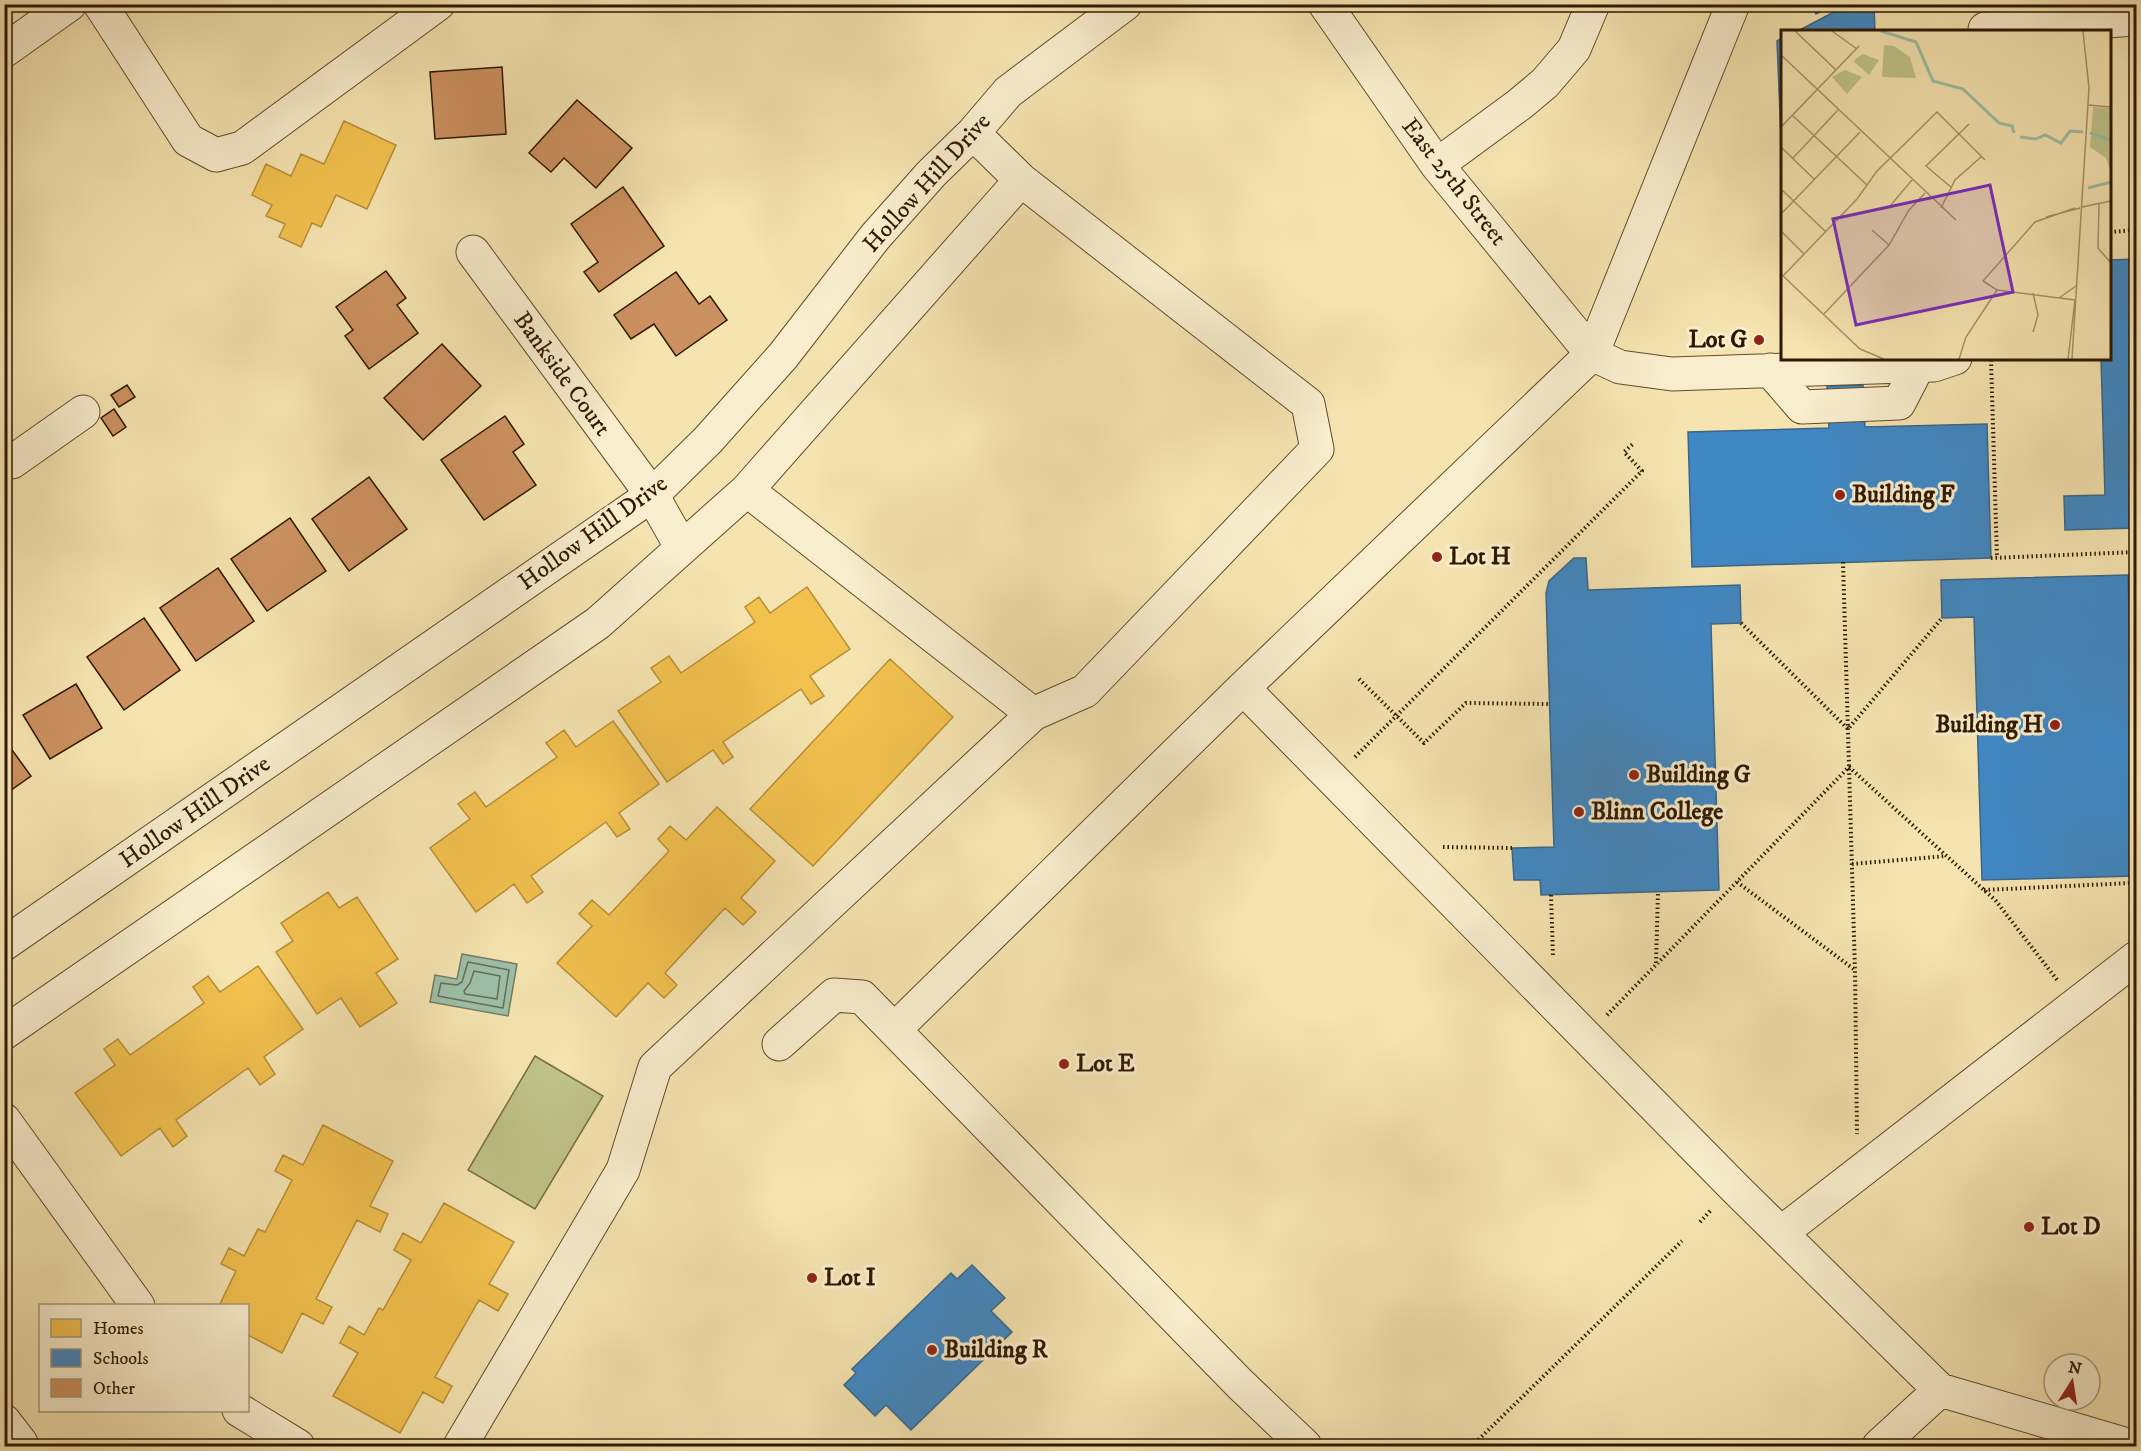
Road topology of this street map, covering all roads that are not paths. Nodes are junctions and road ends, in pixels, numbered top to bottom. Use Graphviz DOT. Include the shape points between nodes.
graph roads {
  1 [pos="70,4"];
  2 [pos="100,4"];
  3 [pos="438,4"];
  4 [pos="1125,4"];
  5 [pos="1325,4"];
  6 [pos="1593,4"];
  7 [pos="1733,4"];
  8 [pos="2136,19"];
  9 [pos="1984,22"];
  10 [pos="4,51"];
  11 [pos="973,133"];
  12 [pos="1437,165"];
  13 [pos="1021,180"];
  14 [pos="473,252"];
  15 [pos="1592,354"];
  16 [pos="1949,360"];
  17 [pos="83,412"];
  18 [pos="12,462"];
  19 [pos="747,490"];
  20 [pos="652,495"];
  21 [pos="682,548"];
  22 [pos="1243,688"];
  23 [pos="1033,714"];
  24 [pos="4,944"];
  25 [pos="2136,958"];
  26 [pos="894,1030"];
  27 [pos="4,1033"];
  28 [pos="779,1044"];
  29 [pos="4,1120"];
  30 [pos="1781,1233"];
  31 [pos="137,1304"];
  32 [pos="1940,1390"];
  33 [pos="242,1412"];
  34 [pos="4,1421"];
  35 [pos="21,1446"];
  36 [pos="298,1446"];
  37 [pos="460,1446"];
  38 [pos="1305,1446"];
  39 [pos="1879,1446"];
  40 [pos="2131,1446"];
  1 -- 10 [label="street"];
  2 -- 3 [label="street" via="188,140 216,155 242,148"];
  4 -- 11 [label="street, Hollow Hill Drive" via="1008,92"];
  5 -- 12 [label="street, East 25th Street"];
  6 -- 12 [label="street" via="1574,49 1545,83"];
  7 -- 15 [label="street"];
  8 -- 9 [label="street"];
  11 -- 13 [label="street"];
  11 -- 20 [label="street, Hollow Hill Drive" via="875,237 783,356 708,440"];
  12 -- 15 [label="street, East 25th Street"];
  13 -- 19 [label="street"];
  13 -- 23 [label="street" via="1308,404 1317,449 1085,691"];
  14 -- 20 [label="street, Bankside Court"];
  15 -- 16 [label="street" via="1620,368 1672,374 1918,366"];
  15 -- 22 [label="street"];
  17 -- 18 [label="street"];
  19 -- 21 [label="street"];
  19 -- 23 [label="street"];
  20 -- 21 [label="street, Bankside Court"];
  20 -- 24 [label="street, Hollow Hill Drive"];
  21 -- 27 [label="street" via="598,623"];
  22 -- 26 [label="street"];
  22 -- 30 [label="street"];
  23 -- 37 [label="street" via="654,1067 623,1170"];
  25 -- 30 [label="street"];
  26 -- 28 [label="street" via="862,997 834,994"];
  26 -- 38 [label="street"];
  29 -- 31 [label="street"];
  30 -- 32 [label="street"];
  32 -- 39 [label="street"];
  32 -- 40 [label="street"];
  33 -- 36 [label="street"];
  34 -- 35 [label="street"];
}
